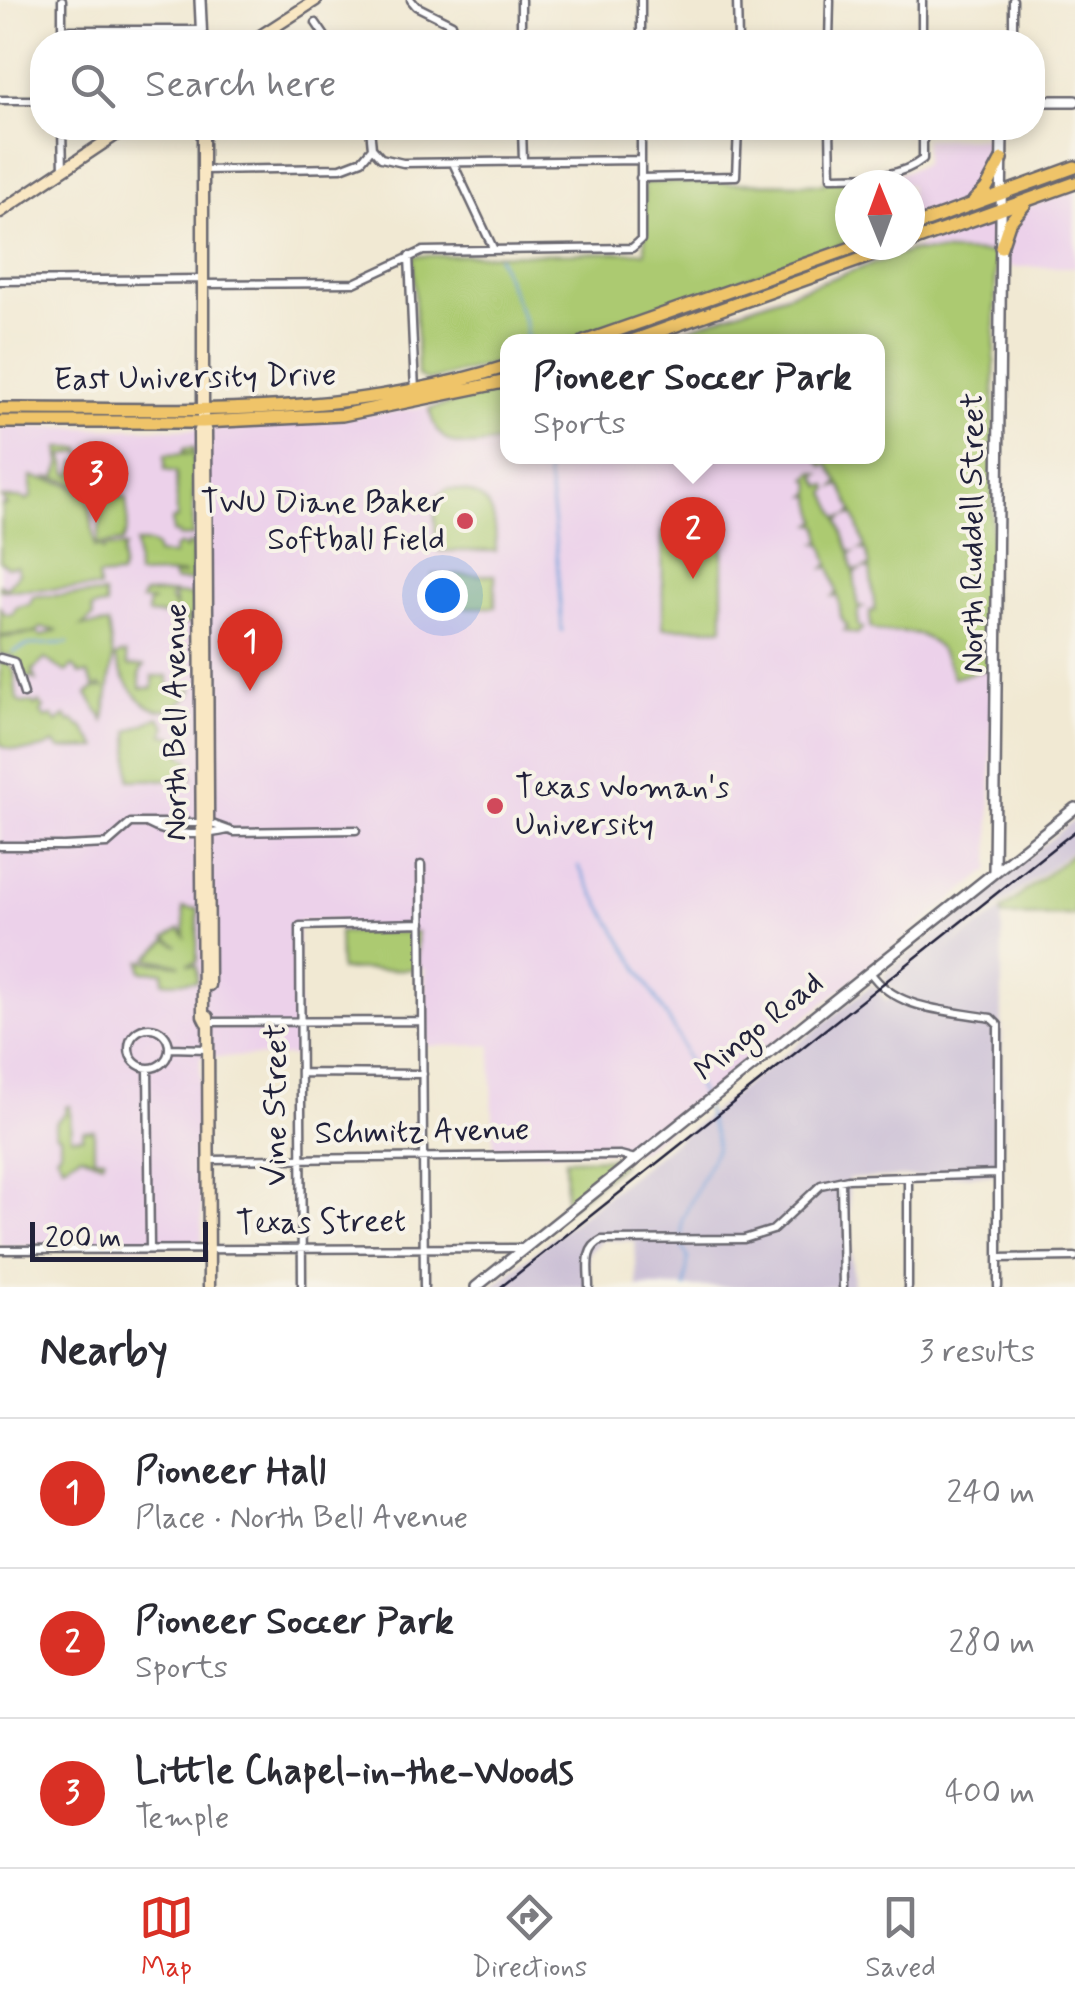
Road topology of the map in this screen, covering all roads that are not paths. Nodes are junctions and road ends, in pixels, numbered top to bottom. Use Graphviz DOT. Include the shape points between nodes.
graph roads {
  1 [pos="62,0"];
  2 [pos="200,0"];
  3 [pos="316,0"];
  4 [pos="411,0"];
  5 [pos="521,0"];
  6 [pos="641,0"];
  7 [pos="737,0"];
  8 [pos="830,0"];
  9 [pos="922,0"];
  10 [pos="1013,0"];
  11 [pos="316,22"];
  12 [pos="62,30"];
  13 [pos="202,30"];
  14 [pos="270,30"];
  15 [pos="321,30"];
  16 [pos="453,30"];
  17 [pos="521,30"];
  18 [pos="641,30"];
  19 [pos="738,30"];
  20 [pos="830,30"];
  21 [pos="922,30"];
  22 [pos="1013,30"];
  23 [pos="0,100"];
  24 [pos="30,100"];
  25 [pos="1045,101"];
  26 [pos="1075,101"];
  27 [pos="62,140"];
  28 [pos="108,140"];
  29 [pos="202,140"];
  30 [pos="371,140"];
  31 [pos="522,140"];
  32 [pos="641,140"];
  33 [pos="738,140"];
  34 [pos="830,140"];
  35 [pos="923,140"];
  36 [pos="1002,140"];
  37 [pos="372,148"];
  38 [pos="1002,159"];
  39 [pos="641,160"];
  40 [pos="523,161"];
  41 [pos="453,164"];
  42 [pos="1075,166"];
  43 [pos="63,170"];
  44 [pos="202,170"];
  45 [pos="904,170"];
  46 [pos="835,176"];
  47 [pos="640,178"];
  48 [pos="1075,183"];
  49 [pos="1002,194"];
  50 [pos="1040,196"];
  51 [pos="971,204"];
  52 [pos="1001,208"];
  53 [pos="0,212"];
  54 [pos="925,221"];
  55 [pos="925,236"];
  56 [pos="1001,247"];
  57 [pos="494,250"];
  58 [pos="835,254"];
  59 [pos="409,256"];
  60 [pos="859,260"];
  61 [pos="0,280"];
  62 [pos="202,282"];
  63 [pos="607,334"];
  64 [pos="651,334"];
  65 [pos="500,369"];
  66 [pos="500,382"];
  67 [pos="416,396"];
  68 [pos="0,409"];
  69 [pos="203,416"];
  70 [pos="0,422"];
  71 [pos="0,658"];
  72 [pos="24,694"];
  73 [pos="1075,808"];
  74 [pos="206,828"];
  75 [pos="356,830"];
  76 [pos="0,846"];
  77 [pos="421,864"];
  78 [pos="994,873"];
  79 [pos="422,924"];
  80 [pos="870,971"];
  81 [pos="422,1021"];
  82 [pos="206,1022"];
  83 [pos="300,1022"];
  84 [pos="168,1048"];
  85 [pos="207,1049"];
  86 [pos="148,1068"];
  87 [pos="300,1073"];
  88 [pos="423,1074"];
  89 [pos="423,1157"];
  90 [pos="301,1158"];
  91 [pos="635,1159"];
  92 [pos="208,1160"];
  93 [pos="998,1174"];
  94 [pos="908,1178"];
  95 [pos="840,1181"];
  96 [pos="424,1247"];
  97 [pos="302,1248"];
  98 [pos="523,1248"];
  99 [pos="150,1249"];
  100 [pos="209,1249"];
  101 [pos="0,1250"];
  102 [pos="998,1258"];
  103 [pos="1075,1258"];
  104 [pos="209,1287"];
  105 [pos="302,1287"];
  106 [pos="424,1287"];
  107 [pos="476,1287"];
  108 [pos="589,1287"];
  109 [pos="842,1287"];
  110 [pos="908,1287"];
  111 [pos="998,1287"];
  1 -- 12 [label="street"];
  2 -- 13 [label="street"];
  3 -- 14 [label="main road"];
  4 -- 16 [label="street"];
  5 -- 17 [label="street"];
  6 -- 18 [label="street"];
  7 -- 19 [label="street"];
  8 -- 20 [label="street"];
  9 -- 21 [label="street"];
  10 -- 22 [label="street"];
  11 -- 15 [label="street"];
  12 -- 13 [label="street"];
  23 -- 24 [label="street"];
  25 -- 26 [label="street"];
  27 -- 43 [label="street"];
  28 -- 43 [label="main road"];
  29 -- 44 [label="main road, North Bell Avenue"];
  30 -- 37 [label="street"];
  31 -- 40 [label="street"];
  32 -- 39 [label="street"];
  33 -- 47 [label="street" via="736,176"];
  34 -- 46 [label="street"];
  35 -- 45 [label="street" via="923,159"];
  36 -- 38 [label="street, North Ruddell Street"];
  37 -- 41 [label="street" via="394,162"];
  37 -- 44 [label="street" via="341,168"];
  38 -- 49 [label="street, North Ruddell Street"];
  38 -- 51 [label="main road"];
  39 -- 40 [label="street"];
  39 -- 47 [label="street"];
  40 -- 41 [label="street"];
  41 -- 57 [label="street"];
  42 -- 49 [label="main road"];
  43 -- 53 [label="main road"];
  44 -- 62 [label="main road, North Bell Avenue"];
  47 -- 57 [label="street" via="641,240 632,248"];
  48 -- 50 [label="main road"];
  49 -- 51 [label="main road"];
  49 -- 52 [label="street, North Ruddell Street"];
  50 -- 52 [label="main road"];
  50 -- 56 [label="main road" via="1014,214"];
  51 -- 54 [label="main road"];
  52 -- 55 [label="main road"];
  52 -- 56 [label="street, North Ruddell Street"];
  56 -- 78 [label="street, North Ruddell Street"];
  57 -- 59 [label="street"];
  58 -- 63 [label="main road"];
  59 -- 62 [label="street" via="354,283"];
  59 -- 67 [label="street"];
  60 -- 64 [label="main road"];
  61 -- 62 [label="street"];
  62 -- 69 [label="main road, North Bell Avenue"];
  65 -- 67 [label="main road, East University Drive"];
  66 -- 67 [label="main road, East University Drive"];
  67 -- 69 [label="main road, East University Drive"];
  68 -- 69 [label="main road, East University Drive"];
  69 -- 70 [label="main road, East University Drive"];
  69 -- 74 [label="main road, North Bell Avenue"];
  71 -- 72 [label="street" via="14,662"];
  73 -- 78 [label="street, Mingo Road"];
  74 -- 75 [label="street"];
  74 -- 76 [label="street" via="172,832 131,823 107,844"];
  74 -- 82 [label="main road, North Bell Avenue"];
  77 -- 79 [label="street"];
  78 -- 80 [label="street, Mingo Road"];
  79 -- 81 [label="street"];
  79 -- 83 [label="street, Vine Street" via="302,924"];
  80 -- 91 [label="street, Mingo Road"];
  80 -- 93 [label="street" via="894,998 991,1018 998,1025"];
  81 -- 83 [label="street"];
  81 -- 88 [label="street"];
  82 -- 83 [label="street"];
  82 -- 85 [label="main road, North Bell Avenue"];
  83 -- 87 [label="street, Vine Street"];
  84 -- 85 [label="street"];
  84 -- 86 [label="street" via="162,1063"];
  84 -- 86 [label="street" via="159,1032 134,1035 131,1057"];
  85 -- 92 [label="main road, North Bell Avenue"];
  86 -- 99 [label="street"];
  87 -- 88 [label="street"];
  87 -- 90 [label="street, Vine Street"];
  88 -- 89 [label="street"];
  89 -- 90 [label="street, Schmitz Avenue"];
  89 -- 91 [label="street, Schmitz Avenue"];
  89 -- 96 [label="street"];
  90 -- 92 [label="street, Schmitz Avenue"];
  90 -- 97 [label="street, Vine Street"];
  91 -- 98 [label="street, Mingo Road"];
  92 -- 100 [label="main road, North Bell Avenue"];
  93 -- 94 [label="street"];
  93 -- 102 [label="street"];
  94 -- 95 [label="street"];
  94 -- 110 [label="street"];
  95 -- 108 [label="street" via="821,1185 773,1230 744,1239 602,1240 588,1253"];
  95 -- 109 [label="street"];
  96 -- 97 [label="street, Texas Street"];
  96 -- 98 [label="street, Texas Street"];
  96 -- 106 [label="street"];
  97 -- 100 [label="street, Texas Street"];
  97 -- 105 [label="street, Vine Street"];
  98 -- 107 [label="street, Mingo Road"];
  99 -- 100 [label="street, Texas Street"];
  99 -- 101 [label="street, Texas Street"];
  100 -- 104 [label="main road, North Bell Avenue"];
  102 -- 103 [label="street"];
  102 -- 111 [label="street"];
}
